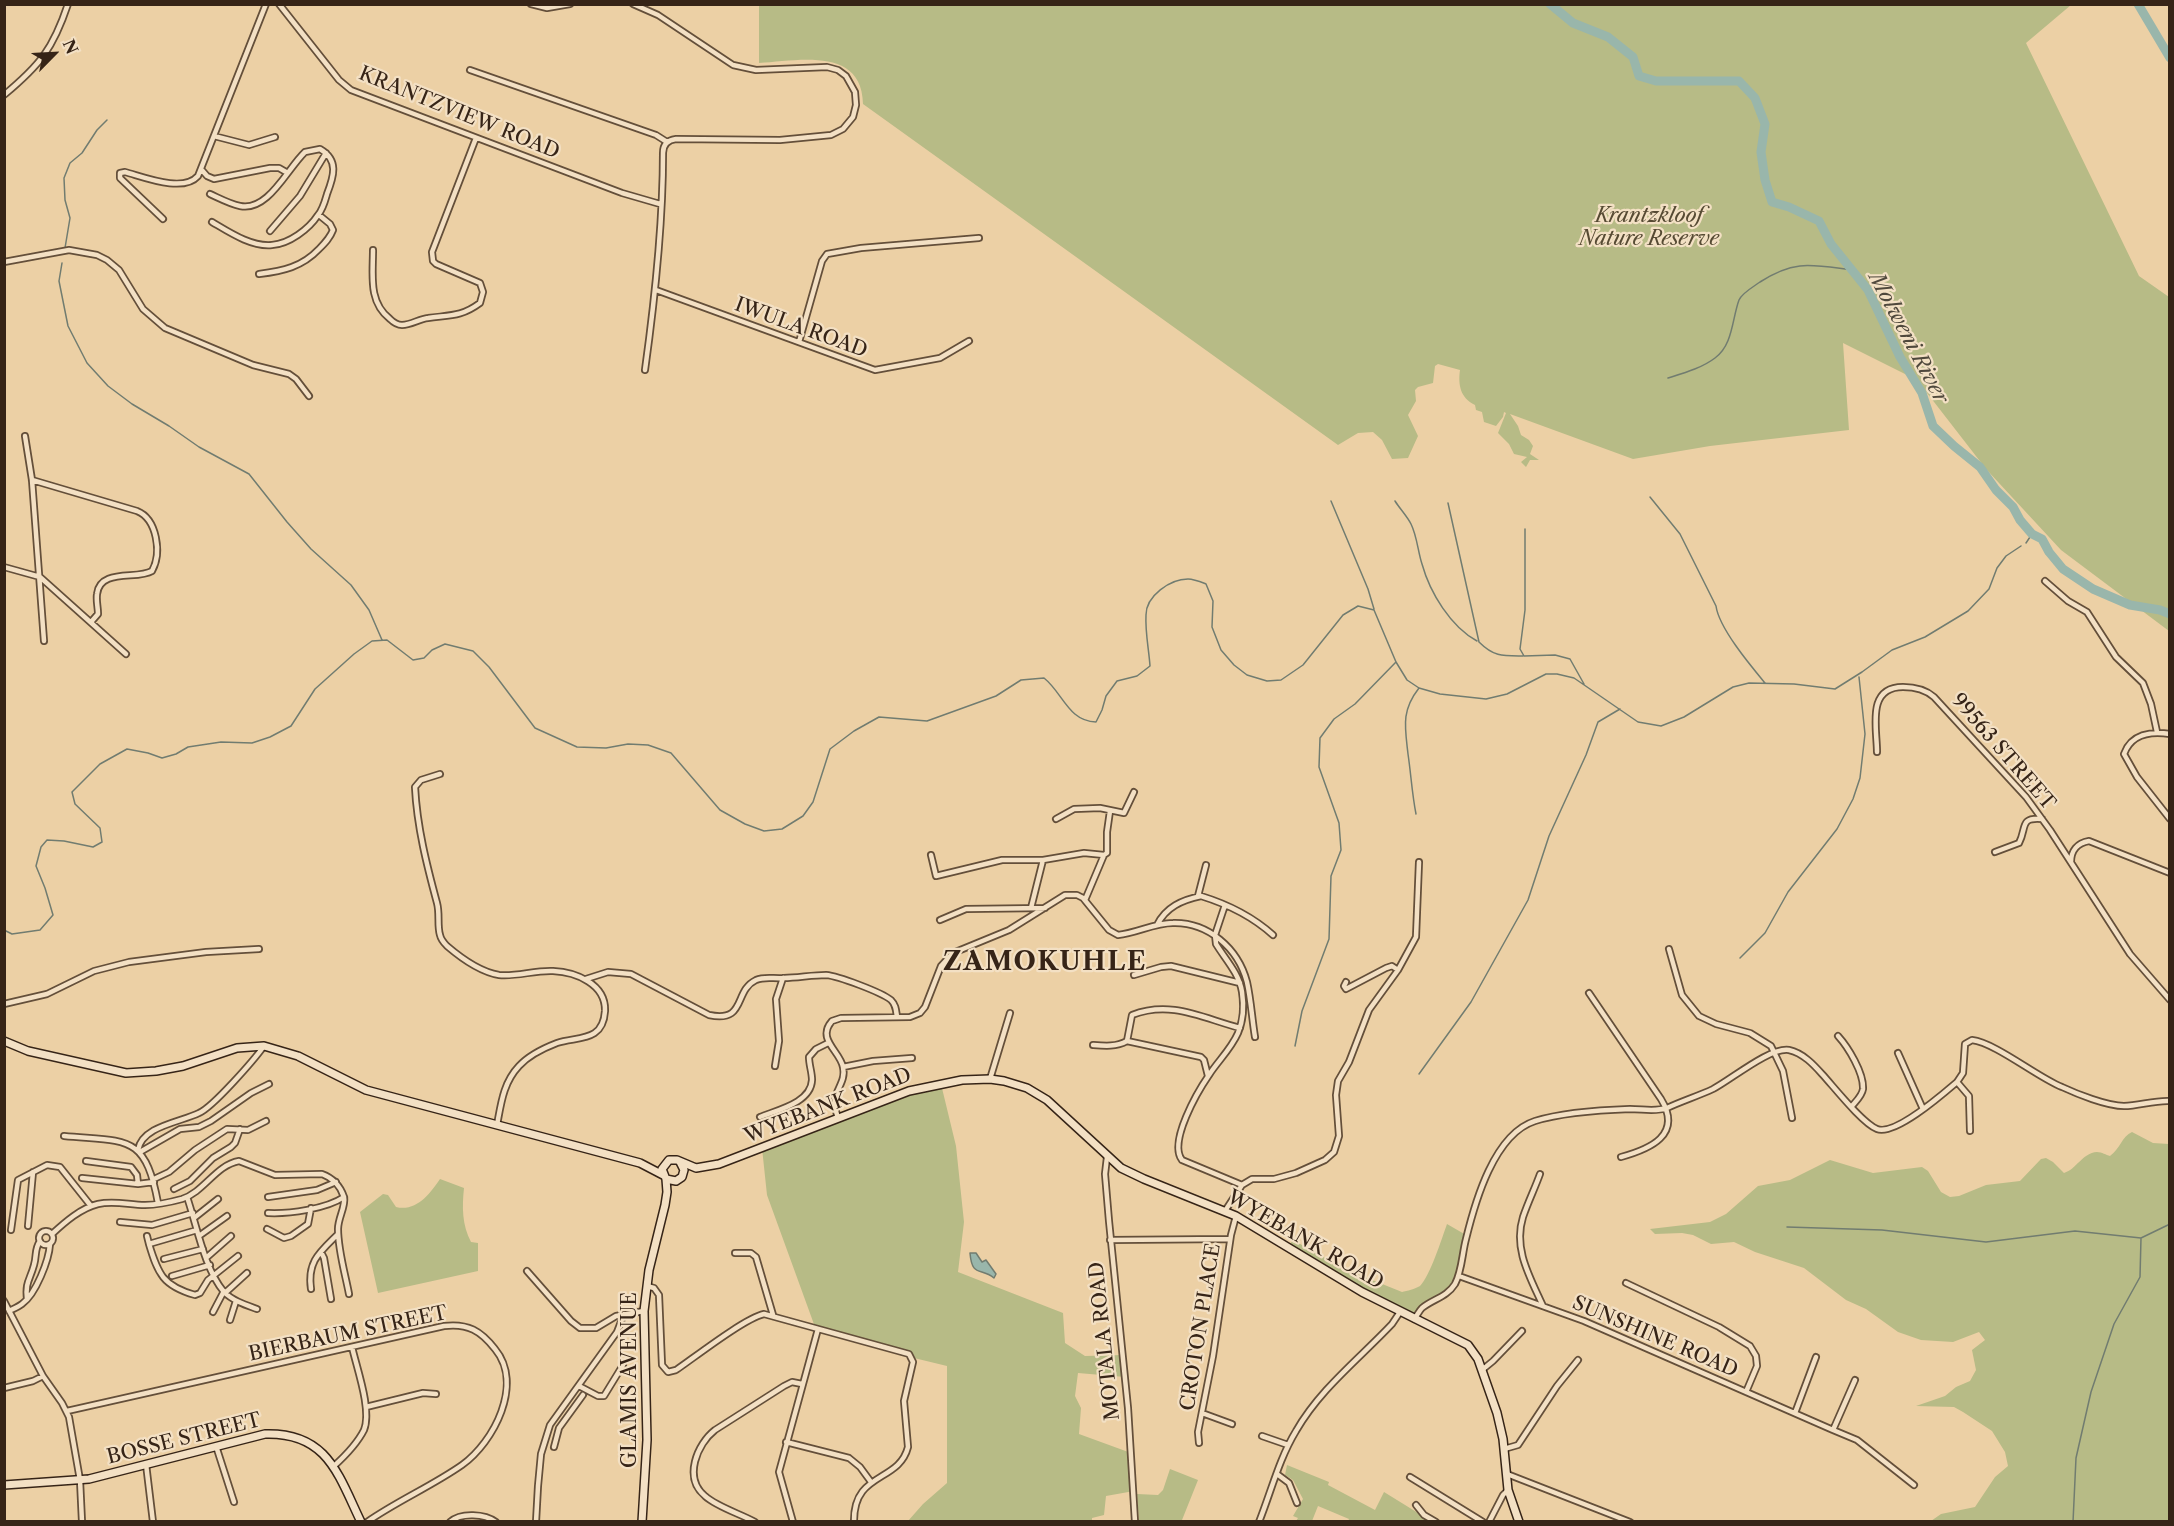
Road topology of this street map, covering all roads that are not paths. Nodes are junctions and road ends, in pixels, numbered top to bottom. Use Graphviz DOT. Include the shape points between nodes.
graph roads {
  1 [pos="68,4"];
  2 [pos="266,4"];
  3 [pos="279,4"];
  4 [pos="531,4"];
  5 [pos="570,4"];
  6 [pos="633,4"];
  7 [pos="470,70"];
  8 [pos="4,95"];
  9 [pos="214,136"];
  10 [pos="275,137"];
  11 [pos="476,138"];
  12 [pos="667,142"];
  13 [pos="326,153"];
  14 [pos="201,169"];
  15 [pos="286,172"];
  16 [pos="210,194"];
  17 [pos="660,204"];
  18 [pos="319,215"];
  19 [pos="163,219"];
  20 [pos="212,222"];
  21 [pos="270,231"];
  22 [pos="980,238"];
  23 [pos="373,250"];
  24 [pos="4,262"];
  25 [pos="259,274"];
  26 [pos="656,291"];
  27 [pos="969,341"];
  28 [pos="800,342"];
  29 [pos="645,370"];
  30 [pos="309,396"];
  31 [pos="25,436"];
  32 [pos="32,480"];
  33 [pos="4,567"];
  34 [pos="40,577"];
  35 [pos="2045,581"];
  36 [pos="91,622"];
  37 [pos="44,641"];
  38 [pos="126,654"];
  39 [pos="2157,732"];
  40 [pos="2169,734"];
  41 [pos="1877,752"];
  42 [pos="440,774"];
  43 [pos="1134,792"];
  44 [pos="1110,811"];
  45 [pos="1056,819"];
  46 [pos="2042,819"];
  47 [pos="2169,819"];
  48 [pos="1995,852"];
  49 [pos="1106,854"];
  50 [pos="931,855"];
  51 [pos="1043,860"];
  52 [pos="1419,862"];
  53 [pos="1206,865"];
  54 [pos="2071,865"];
  55 [pos="2169,873"];
  56 [pos="1198,896"];
  57 [pos="1085,900"];
  58 [pos="1225,905"];
  59 [pos="1031,908"];
  60 [pos="1045,908"];
  61 [pos="940,920"];
  62 [pos="1157,925"];
  63 [pos="1215,935"];
  64 [pos="1273,935"];
  65 [pos="260,949"];
  66 [pos="1669,949"];
  67 [pos="1398,970"];
  68 [pos="1134,975"];
  69 [pos="783,978"];
  70 [pos="586,979"];
  71 [pos="1346,982"];
  72 [pos="1240,983"];
  73 [pos="1589,993"];
  74 [pos="2169,1000"];
  75 [pos="4,1004"];
  76 [pos="1010,1013"];
  77 [pos="897,1017"];
  78 [pos="1240,1028"];
  79 [pos="1838,1036"];
  80 [pos="1255,1037"];
  81 [pos="4,1041"];
  82 [pos="1127,1041"];
  83 [pos="828,1043"];
  84 [pos="1093,1045"];
  85 [pos="264,1046"];
  86 [pos="1774,1052"];
  87 [pos="1898,1053"];
  88 [pos="912,1058"];
  89 [pos="775,1066"];
  90 [pos="843,1067"];
  91 [pos="1208,1076"];
  92 [pos="990,1079"];
  93 [pos="1958,1082"];
  94 [pos="269,1084"];
  95 [pos="2169,1101"];
  96 [pos="1852,1106"];
  97 [pos="1667,1108"];
  98 [pos="1923,1109"];
  99 [pos="760,1117"];
  100 [pos="838,1118"];
  101 [pos="1792,1118"];
  102 [pos="266,1121"];
  103 [pos="497,1125"];
  104 [pos="240,1129"];
  105 [pos="1970,1131"];
  106 [pos="64,1136"];
  107 [pos="139,1151"];
  108 [pos="1107,1157"];
  109 [pos="1621,1157"];
  110 [pos="86,1161"];
  111 [pos="680,1162"];
  112 [pos="640,1163"];
  113 [pos="665,1163"];
  114 [pos="696,1168"];
  115 [pos="33,1172"];
  116 [pos="1540,1174"];
  117 [pos="664,1177"];
  118 [pos="82,1178"];
  119 [pos="679,1179"];
  120 [pos="154,1180"];
  121 [pos="336,1182"];
  122 [pos="138,1184"];
  123 [pos="1242,1185"];
  124 [pos="174,1189"];
  125 [pos="187,1197"];
  126 [pos="268,1197"];
  127 [pos="344,1197"];
  128 [pos="218,1199"];
  129 [pos="158,1203"];
  130 [pos="665,1205"];
  131 [pos="90,1206"];
  132 [pos="311,1208"];
  133 [pos="1225,1211"];
  134 [pos="268,1213"];
  135 [pos="193,1216"];
  136 [pos="227,1216"];
  137 [pos="1236,1216"];
  138 [pos="120,1221"];
  139 [pos="28,1226"];
  140 [pos="267,1229"];
  141 [pos="11,1230"];
  142 [pos="197,1230"];
  143 [pos="52,1234"];
  144 [pos="338,1234"];
  145 [pos="147,1236"];
  146 [pos="199,1236"];
  147 [pos="231,1236"];
  148 [pos="1230,1239"];
  149 [pos="1110,1240"];
  150 [pos="40,1241"];
  151 [pos="50,1244"];
  152 [pos="149,1244"];
  153 [pos="203,1249"];
  154 [pos="321,1252"];
  155 [pos="735,1253"];
  156 [pos="238,1256"];
  157 [pos="207,1258"];
  158 [pos="165,1259"];
  159 [pos="210,1265"];
  160 [pos="34,1266"];
  161 [pos="527,1271"];
  162 [pos="40,1273"];
  163 [pos="247,1274"];
  164 [pos="1459,1275"];
  165 [pos="172,1276"];
  166 [pos="215,1276"];
  167 [pos="1626,1283"];
  168 [pos="646,1286"];
  169 [pos="311,1288"];
  170 [pos="224,1292"];
  171 [pos="349,1294"];
  172 [pos="27,1299"];
  173 [pos="331,1299"];
  174 [pos="4,1301"];
  175 [pos="237,1301"];
  176 [pos="1543,1306"];
  177 [pos="257,1309"];
  178 [pos="9,1311"];
  179 [pos="644,1311"];
  180 [pos="213,1312"];
  181 [pos="1400,1312"];
  182 [pos="624,1314"];
  183 [pos="773,1316"];
  184 [pos="1414,1319"];
  185 [pos="230,1320"];
  186 [pos="818,1329"];
  187 [pos="1522,1331"];
  188 [pos="352,1347"];
  189 [pos="1816,1357"];
  190 [pos="1578,1360"];
  191 [pos="623,1365"];
  192 [pos="1482,1370"];
  193 [pos="43,1376"];
  194 [pos="1855,1380"];
  195 [pos="802,1384"];
  196 [pos="579,1386"];
  197 [pos="4,1388"];
  198 [pos="1746,1392"];
  199 [pos="436,1394"];
  200 [pos="583,1395"];
  201 [pos="366,1407"];
  202 [pos="67,1411"];
  203 [pos="1202,1413"];
  204 [pos="1795,1413"];
  205 [pos="1232,1424"];
  206 [pos="1834,1428"];
  207 [pos="1262,1436"];
  208 [pos="786,1442"];
  209 [pos="1199,1443"];
  210 [pos="1288,1445"];
  211 [pos="216,1446"];
  212 [pos="554,1447"];
  213 [pos="1504,1449"];
  214 [pos="146,1464"];
  215 [pos="334,1466"];
  216 [pos="1277,1474"];
  217 [pos="1507,1474"];
  218 [pos="1410,1477"];
  219 [pos="80,1480"];
  220 [pos="871,1482"];
  221 [pos="4,1485"];
  222 [pos="1914,1485"];
  223 [pos="1509,1490"];
  224 [pos="234,1502"];
  225 [pos="1297,1503"];
  226 [pos="1416,1505"];
  227 [pos="82,1521"];
  228 [pos="153,1521"];
  229 [pos="361,1521"];
  230 [pos="367,1521"];
  231 [pos="450,1521"];
  232 [pos="496,1521"];
  233 [pos="536,1521"];
  234 [pos="642,1521"];
  235 [pos="755,1521"];
  236 [pos="793,1521"];
  237 [pos="854,1521"];
  238 [pos="1135,1521"];
  239 [pos="1259,1521"];
  240 [pos="1436,1521"];
  241 [pos="1484,1521"];
  242 [pos="1489,1521"];
  243 [pos="1518,1521"];
  244 [pos="1630,1521"];
  1 -- 8 [label="street" via="54,41 40,62"];
  2 -- 9 [label="street"];
  3 -- 11 [label="street, KRANTZVIEW ROAD" via="351,90"];
  4 -- 5 [label="street" via="547,8"];
  6 -- 12 [label="street" via="658,15 733,65 756,70 830,67 846,76 856,96 851,120 831,135"];
  7 -- 12 [label="street"];
  9 -- 10 [label="street" via="249,145"];
  9 -- 14 [label="street"];
  11 -- 17 [label="street, KRANTZVIEW ROAD"];
  11 -- 23 [label="street" via="432,252 436,264 480,283 480,303 457,316 397,324 384,315 375,299"];
  12 -- 17 [label="street" via="663,150"];
  13 -- 15 [label="street" via="315,149 305,152"];
  13 -- 18 [label="street" via="334,172"];
  13 -- 21 [label="street" via="300,196"];
  14 -- 15 [label="street" via="214,179 270,168"];
  14 -- 19 [label="street" via="194,180 184,183 120,173 120,178"];
  15 -- 16 [label="street" via="264,201 253,206 241,207"];
  17 -- 26 [label="street"];
  18 -- 20 [label="street" via="294,238 270,245 235,236"];
  18 -- 25 [label="street" via="333,230 312,256 292,268"];
  22 -- 28 [label="street" via="861,248 826,255"];
  24 -- 30 [label="street" via="69,250 97,255 119,270 142,309 165,328 253,365 290,374"];
  26 -- 28 [label="street, IWULA ROAD"];
  26 -- 29 [label="street"];
  27 -- 28 [label="street, IWULA ROAD" via="940,358 878,370"];
  31 -- 32 [label="street"];
  32 -- 34 [label="street"];
  32 -- 36 [label="street" via="137,511 152,523 157,558 152,571 105,581 97,592 98,614"];
  33 -- 34 [label="street"];
  34 -- 36 [label="street"];
  34 -- 37 [label="street"];
  35 -- 39 [label="street" via="2087,612 2116,657 2143,683"];
  36 -- 38 [label="street"];
  39 -- 40 [label="street"];
  39 -- 47 [label="street" via="2136,738 2124,754"];
  41 -- 46 [label="street, 99563 STREET" via="1878,701 1898,687 1929,693"];
  42 -- 70 [label="street" via="421,780 415,787 443,942 497,974 552,971"];
  43 -- 44 [label="street" via="1124,813"];
  44 -- 45 [label="street" via="1074,809"];
  44 -- 49 [label="street"];
  46 -- 48 [label="street" via="2026,821 2019,843"];
  46 -- 54 [label="street, 99563 STREET"];
  49 -- 51 [label="street" via="1084,853"];
  49 -- 57 [label="street"];
  50 -- 51 [label="street" via="936,876 1002,860"];
  51 -- 59 [label="street"];
  52 -- 67 [label="street" via="1416,937"];
  53 -- 56 [label="street"];
  54 -- 55 [label="street" via="2076,847 2089,841"];
  54 -- 74 [label="street, 99563 STREET" via="2130,954"];
  56 -- 58 [label="street"];
  56 -- 62 [label="street" via="1170,907"];
  57 -- 60 [label="street" via="1065,895"];
  57 -- 62 [label="street" via="1109,930 1118,935"];
  58 -- 63 [label="street"];
  58 -- 64 [label="street"];
  59 -- 60 [label="street"];
  59 -- 61 [label="street" via="966,909"];
  60 -- 77 [label="street" via="999,935 953,953 941,966 922,1011 910,1017"];
  62 -- 63 [label="street" via="1194,925"];
  63 -- 72 [label="street" via="1216,944"];
  63 -- 80 [label="street" via="1227,945 1244,974"];
  65 -- 75 [label="street" via="129,962 94,971 47,994"];
  66 -- 86 [label="street" via="1682,995 1700,1016 1759,1037"];
  67 -- 71 [label="street" via="1386,968 1346,989"];
  67 -- 123 [label="street" via="1369,1010 1336,1087 1339,1136 1334,1152 1296,1173 1274,1179 1249,1179"];
  68 -- 72 [label="street" via="1171,966"];
  69 -- 70 [label="street" via="754,981 737,1009 720,1016 709,1015 632,974 617,971"];
  69 -- 77 [label="street" via="826,975 843,980 891,1000"];
  69 -- 89 [label="street" via="776,999 779,1041"];
  70 -- 103 [label="street" via="603,998 603,1021 587,1038 558,1043 519,1065 506,1084"];
  72 -- 78 [label="street"];
  73 -- 97 [label="street"];
  76 -- 92 [label="street"];
  77 -- 83 [label="street" via="836,1019 826,1029"];
  78 -- 82 [label="street" via="1175,1009 1159,1009 1132,1015"];
  78 -- 91 [label="street"];
  79 -- 96 [label="street" via="1851,1053 1862,1086"];
  81 -- 85 [label="street" via="28,1051 126,1073 174,1068 237,1048"];
  82 -- 84 [label="street" via="1114,1046"];
  82 -- 91 [label="street" via="1202,1057"];
  83 -- 90 [label="street"];
  83 -- 99 [label="street" via="809,1057 812,1082 806,1095"];
  85 -- 103 [label="street" via="298,1056 366,1090"];
  85 -- 107 [label="street" via="202,1112 143,1138"];
  86 -- 96 [label="street" via="1789,1050 1803,1057"];
  86 -- 97 [label="street" via="1711,1090"];
  86 -- 101 [label="street" via="1783,1071"];
  87 -- 98 [label="street"];
  88 -- 90 [label="street"];
  90 -- 100 [label="street" via="835,1097"];
  91 -- 123 [label="street" via="1186,1117 1178,1154 1185,1161"];
  92 -- 100 [label="street, WYEBANK ROAD" via="909,1090"];
  92 -- 108 [label="street, WYEBANK ROAD" via="1039,1095"];
  93 -- 95 [label="street" via="1964,1067 1965,1044 1972,1040 2061,1087 2108,1103 2125,1106"];
  93 -- 98 [label="street"];
  93 -- 105 [label="street" via="1969,1096"];
  94 -- 107 [label="street" via="211,1121 180,1129"];
  96 -- 98 [label="street" via="1872,1126 1884,1130 1896,1127"];
  97 -- 109 [label="street" via="1668,1125 1655,1144"];
  97 -- 164 [label="street" via="1570,1114 1534,1121 1519,1129 1490,1169 1473,1213"];
  100 -- 114 [label="street, WYEBANK ROAD" via="727,1162"];
  102 -- 104 [label="street" via="248,1130"];
  103 -- 112 [label="street"];
  104 -- 120 [label="street" via="227,1129"];
  104 -- 124 [label="street" via="236,1143 213,1158 190,1181"];
  106 -- 107 [label="street" via="123,1142"];
  107 -- 120 [label="street"];
  108 -- 133 [label="street, WYEBANK ROAD" via="1138,1177"];
  108 -- 149 [label="street, MOTALA ROAD"];
  110 -- 122 [label="street" via="131,1167"];
  111 -- 113 [label="street"];
  111 -- 114 [label="street"];
  111 -- 119 [label="street" via="684,1170"];
  112 -- 113 [label="street"];
  112 -- 117 [label="street"];
  113 -- 117 [label="street"];
  114 -- 119 [label="street, WYEBANK ROAD"];
  115 -- 131 [label="street" via="47,1165 60,1167"];
  115 -- 139 [label="street"];
  115 -- 141 [label="street" via="16,1184"];
  116 -- 176 [label="street" via="1523,1217 1520,1237 1522,1259"];
  117 -- 119 [label="street"];
  117 -- 130 [label="street, GLAMIS AVENUE"];
  118 -- 122 [label="street"];
  119 -- 130 [label="street, GLAMIS AVENUE"];
  120 -- 122 [label="street"];
  120 -- 129 [label="street"];
  121 -- 125 [label="street" via="322,1174 267,1174 239,1161 227,1164"];
  121 -- 126 [label="street" via="317,1190"];
  121 -- 127 [label="street"];
  123 -- 133 [label="street"];
  125 -- 129 [label="street"];
  125 -- 135 [label="street"];
  127 -- 132 [label="street"];
  127 -- 144 [label="street"];
  128 -- 135 [label="street"];
  129 -- 131 [label="street"];
  130 -- 168 [label="street, GLAMIS AVENUE"];
  131 -- 143 [label="street"];
  132 -- 134 [label="street"];
  132 -- 140 [label="street" via="308,1224 291,1236 284,1238"];
  133 -- 137 [label="street, WYEBANK ROAD"];
  135 -- 138 [label="street" via="152,1225"];
  135 -- 142 [label="street"];
  136 -- 146 [label="street"];
  137 -- 148 [label="street, CROTON PLACE"];
  137 -- 181 [label="street, WYEBANK ROAD"];
  142 -- 146 [label="street"];
  142 -- 152 [label="street"];
  143 -- 150 [label="street" via="44,1231"];
  143 -- 151 [label="street"];
  144 -- 154 [label="street"];
  144 -- 171 [label="street"];
  145 -- 152 [label="street"];
  146 -- 153 [label="street"];
  147 -- 157 [label="street"];
  148 -- 149 [label="street"];
  148 -- 203 [label="street, CROTON PLACE"];
  149 -- 238 [label="street, MOTALA ROAD" via="1128,1408"];
  150 -- 151 [label="street"];
  150 -- 160 [label="street" via="35,1248"];
  151 -- 162 [label="street"];
  152 -- 166 [label="street" via="170,1286 198,1295"];
  153 -- 157 [label="street"];
  153 -- 158 [label="street"];
  154 -- 169 [label="street" via="311,1265"];
  154 -- 173 [label="street"];
  155 -- 183 [label="street" via="751,1252 756,1257"];
  156 -- 166 [label="street"];
  157 -- 159 [label="street"];
  159 -- 165 [label="street"];
  159 -- 166 [label="street"];
  160 -- 162 [label="street"];
  160 -- 172 [label="street" via="25,1286"];
  161 -- 182 [label="street" via="576,1326 596,1328"];
  162 -- 172 [label="street"];
  163 -- 170 [label="street"];
  164 -- 176 [label="street, SUNSHINE ROAD"];
  164 -- 184 [label="street" via="1447,1293 1422,1308"];
  166 -- 170 [label="street"];
  167 -- 198 [label="street" via="1750,1346 1757,1366"];
  168 -- 179 [label="street, GLAMIS AVENUE"];
  168 -- 183 [label="street" via="659,1294 662,1365 668,1372 753,1318 762,1314"];
  170 -- 175 [label="street"];
  170 -- 180 [label="street"];
  172 -- 178 [label="street"];
  174 -- 178 [label="street"];
  175 -- 177 [label="street"];
  175 -- 185 [label="street"];
  176 -- 198 [label="street, SUNSHINE ROAD"];
  178 -- 193 [label="street"];
  179 -- 182 [label="street"];
  179 -- 234 [label="street, GLAMIS AVENUE" via="647,1440"];
  181 -- 184 [label="street, WYEBANK ROAD"];
  181 -- 210 [label="street" via="1323,1392"];
  182 -- 196 [label="street" via="617,1332"];
  183 -- 186 [label="street"];
  184 -- 192 [label="street, WYEBANK ROAD" via="1468,1345"];
  186 -- 195 [label="street"];
  186 -- 220 [label="street" via="911,1357 904,1401 906,1454 899,1465"];
  187 -- 192 [label="street"];
  188 -- 201 [label="street"];
  188 -- 202 [label="street, BIERBAUM STREET"];
  188 -- 230 [label="street, BIERBAUM STREET" via="444,1326 465,1325 478,1331 495,1348 507,1375 505,1405 472,1456"];
  189 -- 204 [label="street"];
  190 -- 213 [label="street" via="1520,1443"];
  191 -- 196 [label="street" via="604,1396"];
  192 -- 213 [label="street, WYEBANK ROAD"];
  193 -- 197 [label="street"];
  193 -- 202 [label="street"];
  194 -- 206 [label="street"];
  195 -- 208 [label="street"];
  195 -- 235 [label="street" via="792,1382 784,1386 714,1430 695,1457 695,1476 702,1494"];
  196 -- 233 [label="street" via="545,1438"];
  198 -- 204 [label="street, SUNSHINE ROAD"];
  199 -- 201 [label="street" via="423,1393"];
  200 -- 212 [label="street" via="559,1428"];
  201 -- 215 [label="street" via="363,1430"];
  202 -- 219 [label="street"];
  203 -- 205 [label="street"];
  203 -- 209 [label="street, CROTON PLACE"];
  204 -- 206 [label="street, SUNSHINE ROAD"];
  206 -- 222 [label="street, SUNSHINE ROAD" via="1857,1440"];
  207 -- 210 [label="street"];
  208 -- 220 [label="street" via="849,1458"];
  208 -- 236 [label="street" via="779,1476"];
  210 -- 216 [label="street"];
  211 -- 214 [label="street, BOSSE STREET"];
  211 -- 215 [label="street, BOSSE STREET" via="265,1434 283,1434 306,1440"];
  211 -- 224 [label="street"];
  213 -- 217 [label="street, WYEBANK ROAD"];
  214 -- 219 [label="street, BOSSE STREET"];
  214 -- 228 [label="street"];
  215 -- 229 [label="street, BOSSE STREET"];
  216 -- 225 [label="street" via="1289,1483"];
  216 -- 239 [label="street"];
  217 -- 223 [label="street, WYEBANK ROAD"];
  217 -- 244 [label="street"];
  218 -- 241 [label="street"];
  219 -- 221 [label="street, BOSSE STREET"];
  219 -- 227 [label="street"];
  220 -- 237 [label="street" via="857,1502"];
  223 -- 242 [label="street"];
  223 -- 243 [label="street, WYEBANK ROAD"];
  226 -- 240 [label="street"];
  231 -- 232 [label="street" via="459,1516"];
}
